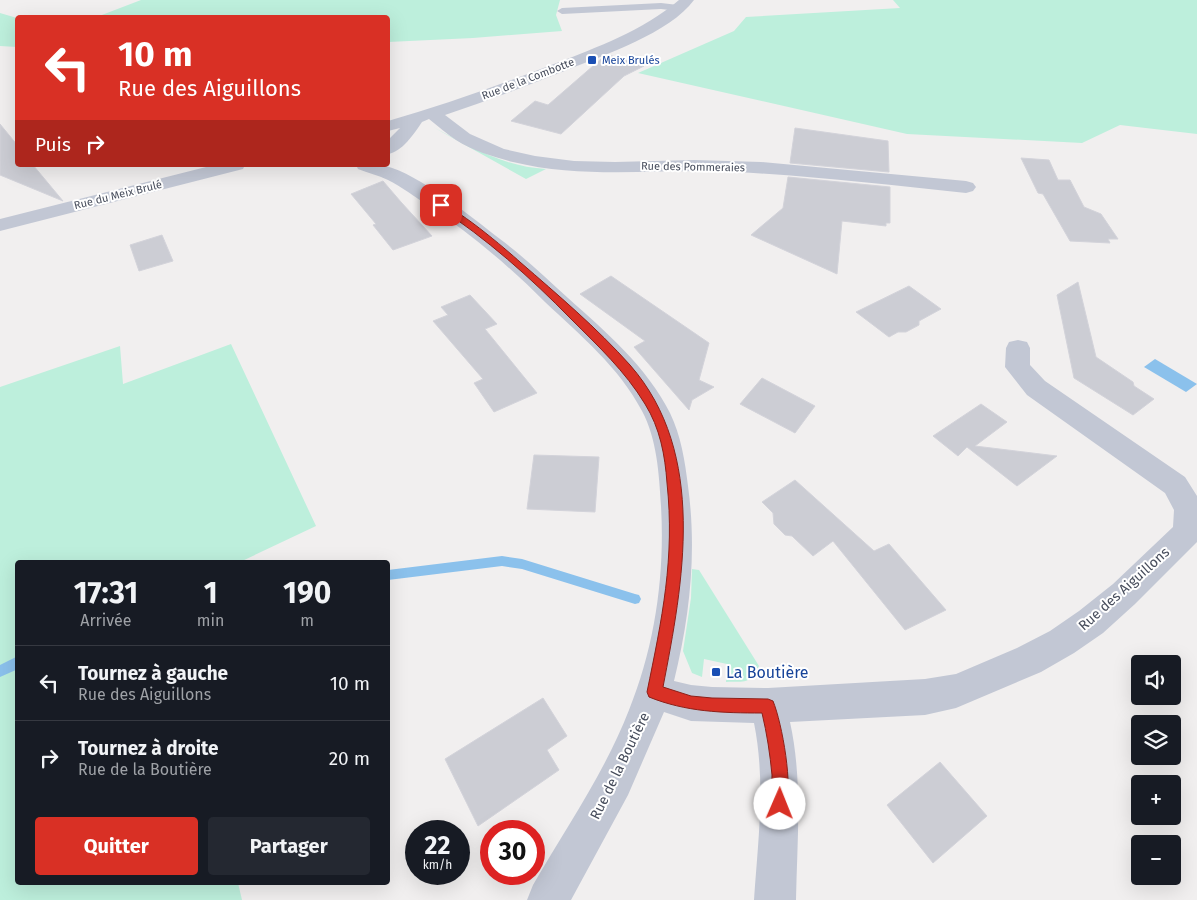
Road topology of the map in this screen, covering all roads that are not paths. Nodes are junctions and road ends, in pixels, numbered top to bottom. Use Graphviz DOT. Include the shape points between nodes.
graph roads {
  1 [pos="683,4"];
  2 [pos="562,11"];
  3 [pos="433,114"];
  4 [pos="414,120"];
  5 [pos="390,126"];
  6 [pos="390,154"];
  7 [pos="228,167"];
  8 [pos="387,167"];
  9 [pos="966,187"];
  10 [pos="0,226"];
  11 [pos="1018,348"];
  12 [pos="654,692"];
  13 [pos="768,706"];
  14 [pos="548,900"];
  15 [pos="775,900"];
  1 -- 2 [label="lane"];
  1 -- 3 [label="street, Rue de la Combotte" via="651,28 628,39"];
  3 -- 4 [label="street, Rue de la Combotte"];
  3 -- 9 [label="street, Rue des Pommeraies" via="450,129 495,152 554,164 597,167 739,166"];
  4 -- 5 [label="street, Rue de la Combotte"];
  4 -- 6 [label="street, Rue de la Boutière"];
  7 -- 10 [label="street, Rue du Meix Brulé"];
  8 -- 12 [label="street, Rue de la Boutière" via="462,219 551,293 627,369 656,414 665,434 671,465 677,514 677,558 672,607"];
  11 -- 13 [label="street, Rue des Aiguillons" via="1017,367 1036,388 1175,485 1189,509 1187,532 1124,594 1062,642 956,691 925,697"];
  12 -- 13 [label="street, Rue des Aiguillons" via="691,703"];
  12 -- 14 [label="street, Rue de la Boutière" via="635,740 600,809"];
  13 -- 15 [label="street" via="777,747 780,785"];
}
